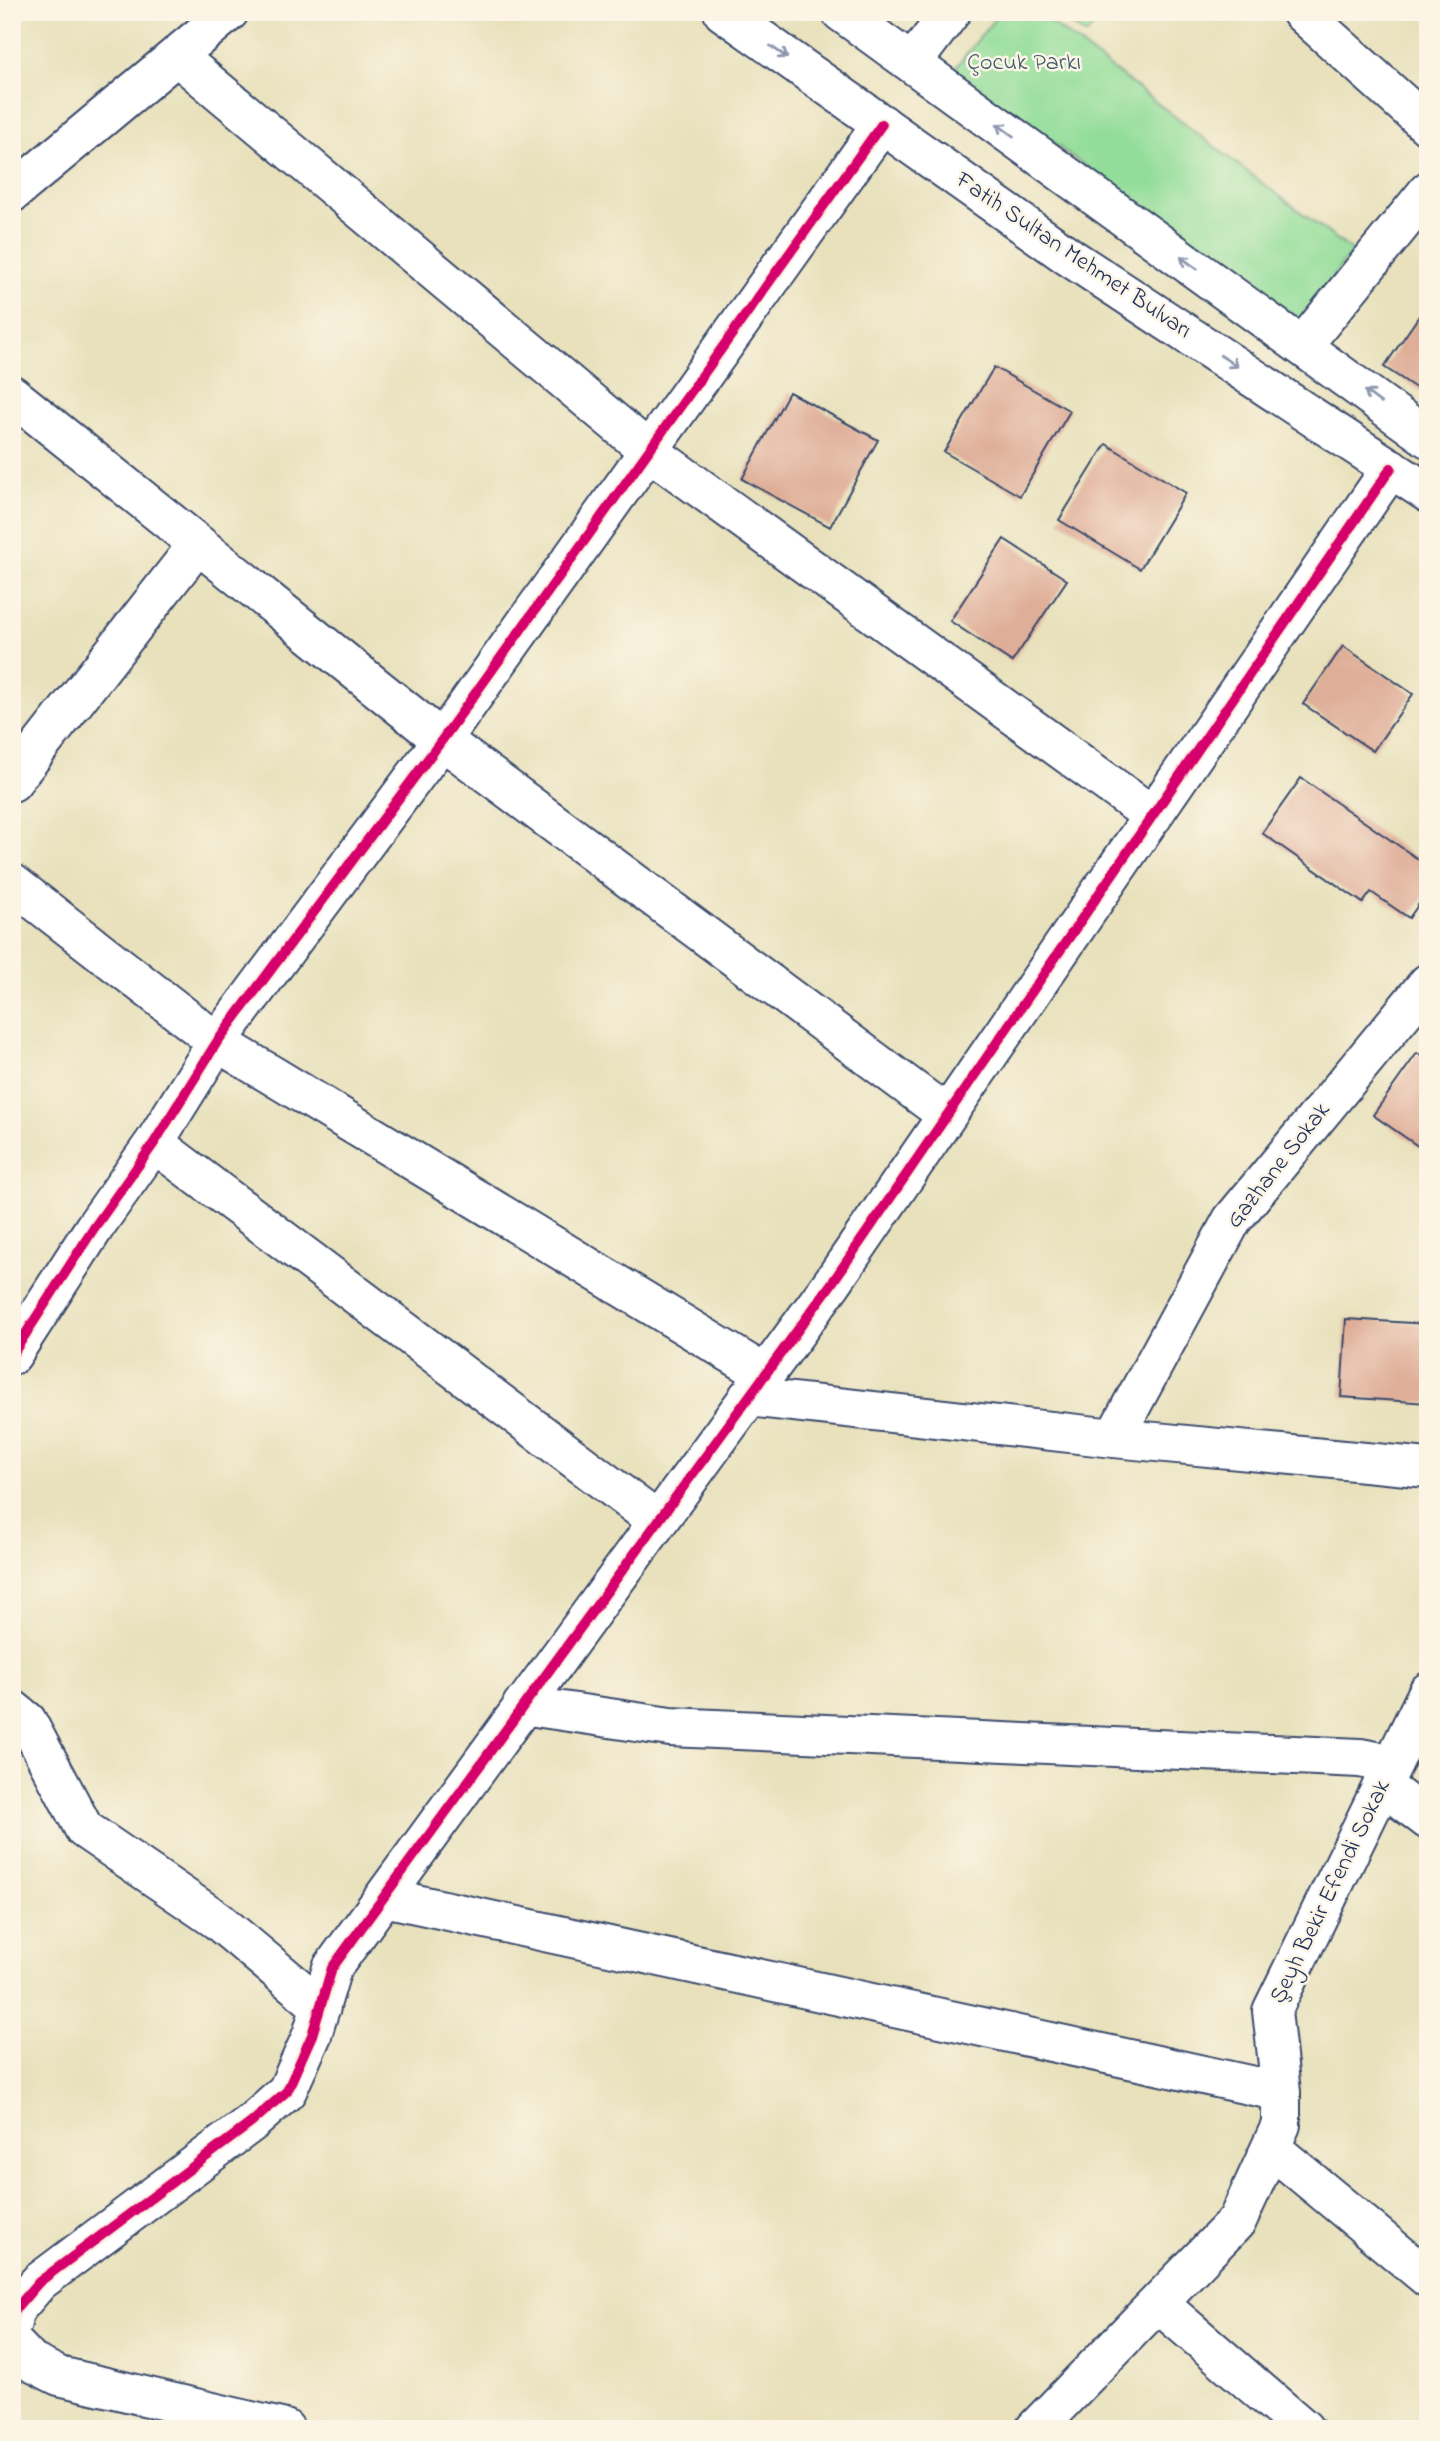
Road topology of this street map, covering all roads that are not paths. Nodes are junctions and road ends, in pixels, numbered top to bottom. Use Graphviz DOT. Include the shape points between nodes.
graph roads {
  1 [pos="229,12"];
  2 [pos="723,12"];
  3 [pos="841,12"];
  4 [pos="951,12"];
  5 [pos="1301,12"];
  6 [pos="178,57"];
  7 [pos="912,63"];
  8 [pos="882,124"];
  9 [pos="1428,126"];
  10 [pos="1428,191"];
  11 [pos="12,193"];
  12 [pos="1303,345"];
  13 [pos="12,395"];
  14 [pos="1428,438"];
  15 [pos="649,451"];
  16 [pos="1391,468"];
  17 [pos="1428,493"];
  18 [pos="198,544"];
  19 [pos="442,740"];
  20 [pos="12,782"];
  21 [pos="1153,816"];
  22 [pos="12,883"];
  23 [pos="1428,983"];
  24 [pos="217,1042"];
  25 [pos="947,1115"];
  26 [pos="154,1143"];
  27 [pos="12,1356"];
  28 [pos="756,1386"];
  29 [pos="1114,1438"];
  30 [pos="1428,1468"];
  31 [pos="657,1521"];
  32 [pos="1428,1692"];
  33 [pos="522,1705"];
  34 [pos="12,1709"];
  35 [pos="1387,1775"];
  36 [pos="1428,1819"];
  37 [pos="383,1897"];
  38 [pos="321,2007"];
  39 [pos="1281,2092"];
  40 [pos="1270,2148"];
  41 [pos="1428,2278"];
  42 [pos="1158,2303"];
  43 [pos="12,2323"];
  44 [pos="12,2343"];
  45 [pos="285,2429"];
  46 [pos="1035,2429"];
  47 [pos="1304,2429"];
  1 -- 6 [label="street"];
  2 -- 8 [label="street, Fatih Sultan Mehmet Bulvarı, one-way"];
  3 -- 7 [label="street"];
  4 -- 7 [label="street"];
  5 -- 9 [label="street"];
  6 -- 11 [label="street"];
  6 -- 15 [label="street"];
  12 -- 7 [label="street, one-way"];
  8 -- 15 [label="street"];
  8 -- 16 [label="street, Fatih Sultan Mehmet Bulvarı, one-way" via="1071,258"];
  10 -- 12 [label="street"];
  14 -- 12 [label="street, one-way"];
  13 -- 18 [label="street"];
  15 -- 19 [label="street"];
  15 -- 21 [label="street"];
  16 -- 17 [label="street, Fatih Sultan Mehmet Bulvarı"];
  16 -- 21 [label="street"];
  18 -- 19 [label="street"];
  18 -- 20 [label="street"];
  19 -- 24 [label="street"];
  19 -- 25 [label="street"];
  21 -- 25 [label="street"];
  22 -- 24 [label="street"];
  23 -- 29 [label="street, Gazhane Sokak" via="1232,1220"];
  24 -- 26 [label="street"];
  24 -- 28 [label="street"];
  25 -- 28 [label="street"];
  26 -- 27 [label="street"];
  26 -- 31 [label="street"];
  28 -- 29 [label="street"];
  28 -- 31 [label="street"];
  29 -- 30 [label="street"];
  31 -- 33 [label="street"];
  32 -- 35 [label="street, Şeyh Bekir Efendi Sokak"];
  33 -- 35 [label="street" via="670,1727 1360,1758"];
  33 -- 37 [label="street"];
  34 -- 38 [label="street" via="27,1721 84,1829 217,1920"];
  35 -- 36 [label="street"];
  35 -- 39 [label="street, Şeyh Bekir Efendi Sokak" via="1272,2011"];
  37 -- 38 [label="street" via="332,1968"];
  37 -- 39 [label="street"];
  38 -- 43 [label="street" via="287,2091 39,2282 14,2311"];
  39 -- 40 [label="street, Şeyh Bekir Efendi Sokak" via="1282,2125"];
  40 -- 41 [label="street"];
  40 -- 42 [label="street, Şeyh Bekir Efendi Sokak" via="1237,2221"];
  42 -- 46 [label="street, Şeyh Bekir Efendi Sokak"];
  42 -- 47 [label="street"];
  44 -- 45 [label="street" via="31,2362 59,2376"];
}
